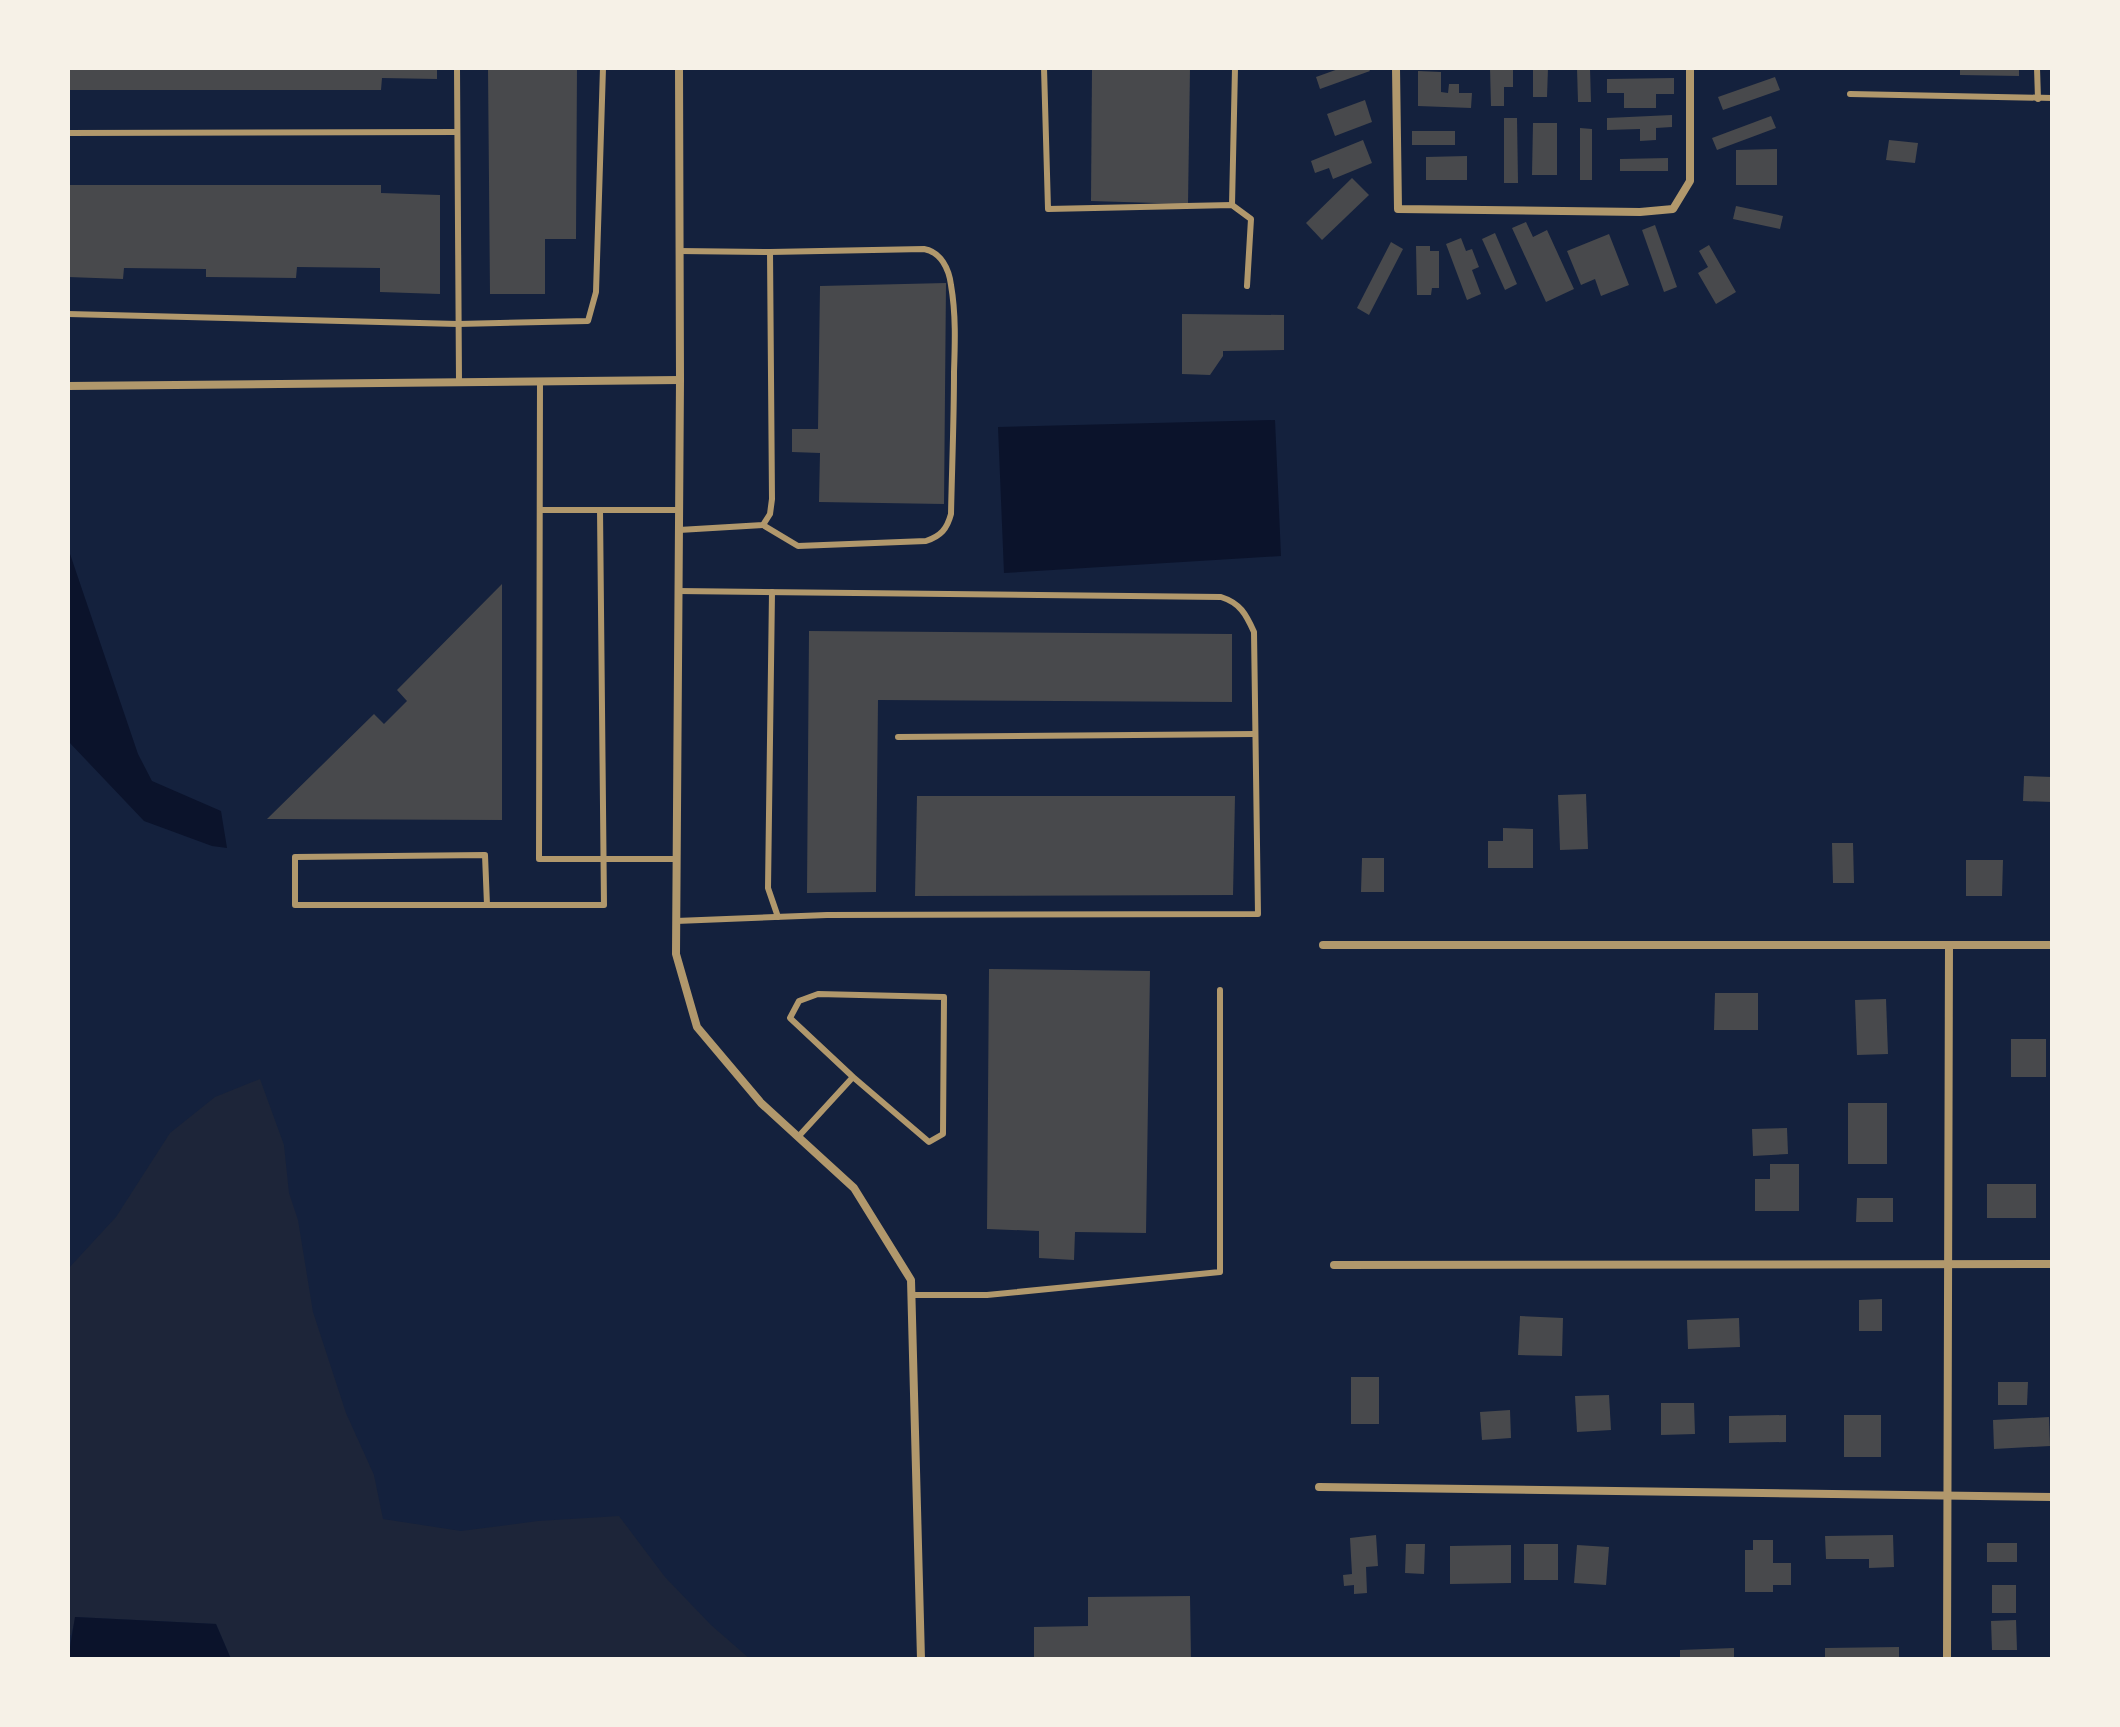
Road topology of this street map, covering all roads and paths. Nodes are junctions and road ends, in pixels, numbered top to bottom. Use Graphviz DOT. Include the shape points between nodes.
graph roads {
  1 [pos="457,68"];
  2 [pos="603,68"];
  3 [pos="679,68"];
  4 [pos="1044,68"];
  5 [pos="1235,68"];
  6 [pos="1396,68"];
  7 [pos="1690,68"];
  8 [pos="2037,68"];
  9 [pos="1850,94"];
  10 [pos="2052,98"];
  11 [pos="2038,99"];
  12 [pos="457,132"];
  13 [pos="68,133"];
  14 [pos="1232,205"];
  15 [pos="679,251"];
  16 [pos="770,252"];
  17 [pos="1247,286"];
  18 [pos="68,314"];
  19 [pos="458,324"];
  20 [pos="680,380"];
  21 [pos="540,381"];
  22 [pos="459,382"];
  23 [pos="68,386"];
  24 [pos="540,510"];
  25 [pos="600,510"];
  26 [pos="679,510"];
  27 [pos="763,525"];
  28 [pos="679,530"];
  29 [pos="678,591"];
  30 [pos="772,592"];
  31 [pos="1255,734"];
  32 [pos="898,737"];
  33 [pos="604,859"];
  34 [pos="677,859"];
  35 [pos="487,905"];
  36 [pos="778,917"];
  37 [pos="676,921"];
  38 [pos="1323,945"];
  39 [pos="1949,945"];
  40 [pos="2052,945"];
  41 [pos="1220,990"];
  42 [pos="853,1077"];
  43 [pos="798,1137"];
  44 [pos="1949,1264"];
  45 [pos="2052,1264"];
  46 [pos="1334,1265"];
  47 [pos="911,1295"];
  48 [pos="1319,1487"];
  49 [pos="1949,1497"];
  50 [pos="2052,1497"];
  51 [pos="921,1659"];
  52 [pos="1947,1659"];
  1 -- 12 [label="lane"];
  2 -- 19 [label="lane" via="596,292 588,321"];
  3 -- 15 [label="street"];
  4 -- 14 [label="lane" via="1048,209"];
  5 -- 14 [label="lane"];
  6 -- 7 [label="street" via="1398,209 1640,212 1673,209 1690,181"];
  8 -- 11 [label="lane"];
  9 -- 11 [label="lane"];
  10 -- 11 [label="lane"];
  12 -- 13 [label="lane"];
  12 -- 19 [label="lane"];
  14 -- 17 [label="lane" via="1251,219"];
  15 -- 16 [label="lane"];
  15 -- 20 [label="street"];
  16 -- 27 [label="lane" via="772,499"];
  16 -- 27 [label="lane" via="924,249 938,256 951,285 955,325 953,448 951,514 938,537 892,544 798,546"];
  18 -- 19 [label="lane"];
  19 -- 22 [label="lane"];
  20 -- 21 [label="street"];
  20 -- 26 [label="street"];
  21 -- 22 [label="street"];
  21 -- 24 [label="lane"];
  22 -- 23 [label="street"];
  24 -- 25 [label="lane"];
  24 -- 33 [label="lane" via="539,859"];
  25 -- 26 [label="lane"];
  25 -- 33 [label="lane"];
  26 -- 28 [label="street"];
  27 -- 28 [label="lane"];
  28 -- 29 [label="street"];
  29 -- 30 [label="lane"];
  29 -- 34 [label="street"];
  30 -- 31 [label="lane" via="1221,597 1234,601 1254,632"];
  30 -- 36 [label="lane" via="768,888"];
  31 -- 32 [label="lane"];
  31 -- 36 [label="lane" via="1258,914"];
  33 -- 34 [label="lane"];
  33 -- 35 [label="lane" via="604,905"];
  34 -- 37 [label="street"];
  35 -- 35 [label="lane" via="485,855 295,857 295,905"];
  36 -- 37 [label="lane"];
  37 -- 43 [label="street" via="676,954 697,1027 761,1103"];
  38 -- 39 [label="street"];
  39 -- 40 [label="street"];
  39 -- 44 [label="street"];
  41 -- 47 [label="lane" via="1220,1272 987,1295"];
  42 -- 42 [label="lane" via="790,1018 799,1001 818,994 944,997 943,1134 929,1142"];
  42 -- 43 [label="lane"];
  43 -- 47 [label="street" via="854,1188 911,1280"];
  44 -- 45 [label="street"];
  44 -- 46 [label="street"];
  44 -- 49 [label="street"];
  47 -- 51 [label="street"];
  48 -- 49 [label="street"];
  49 -- 50 [label="street"];
  49 -- 52 [label="street"];
}
